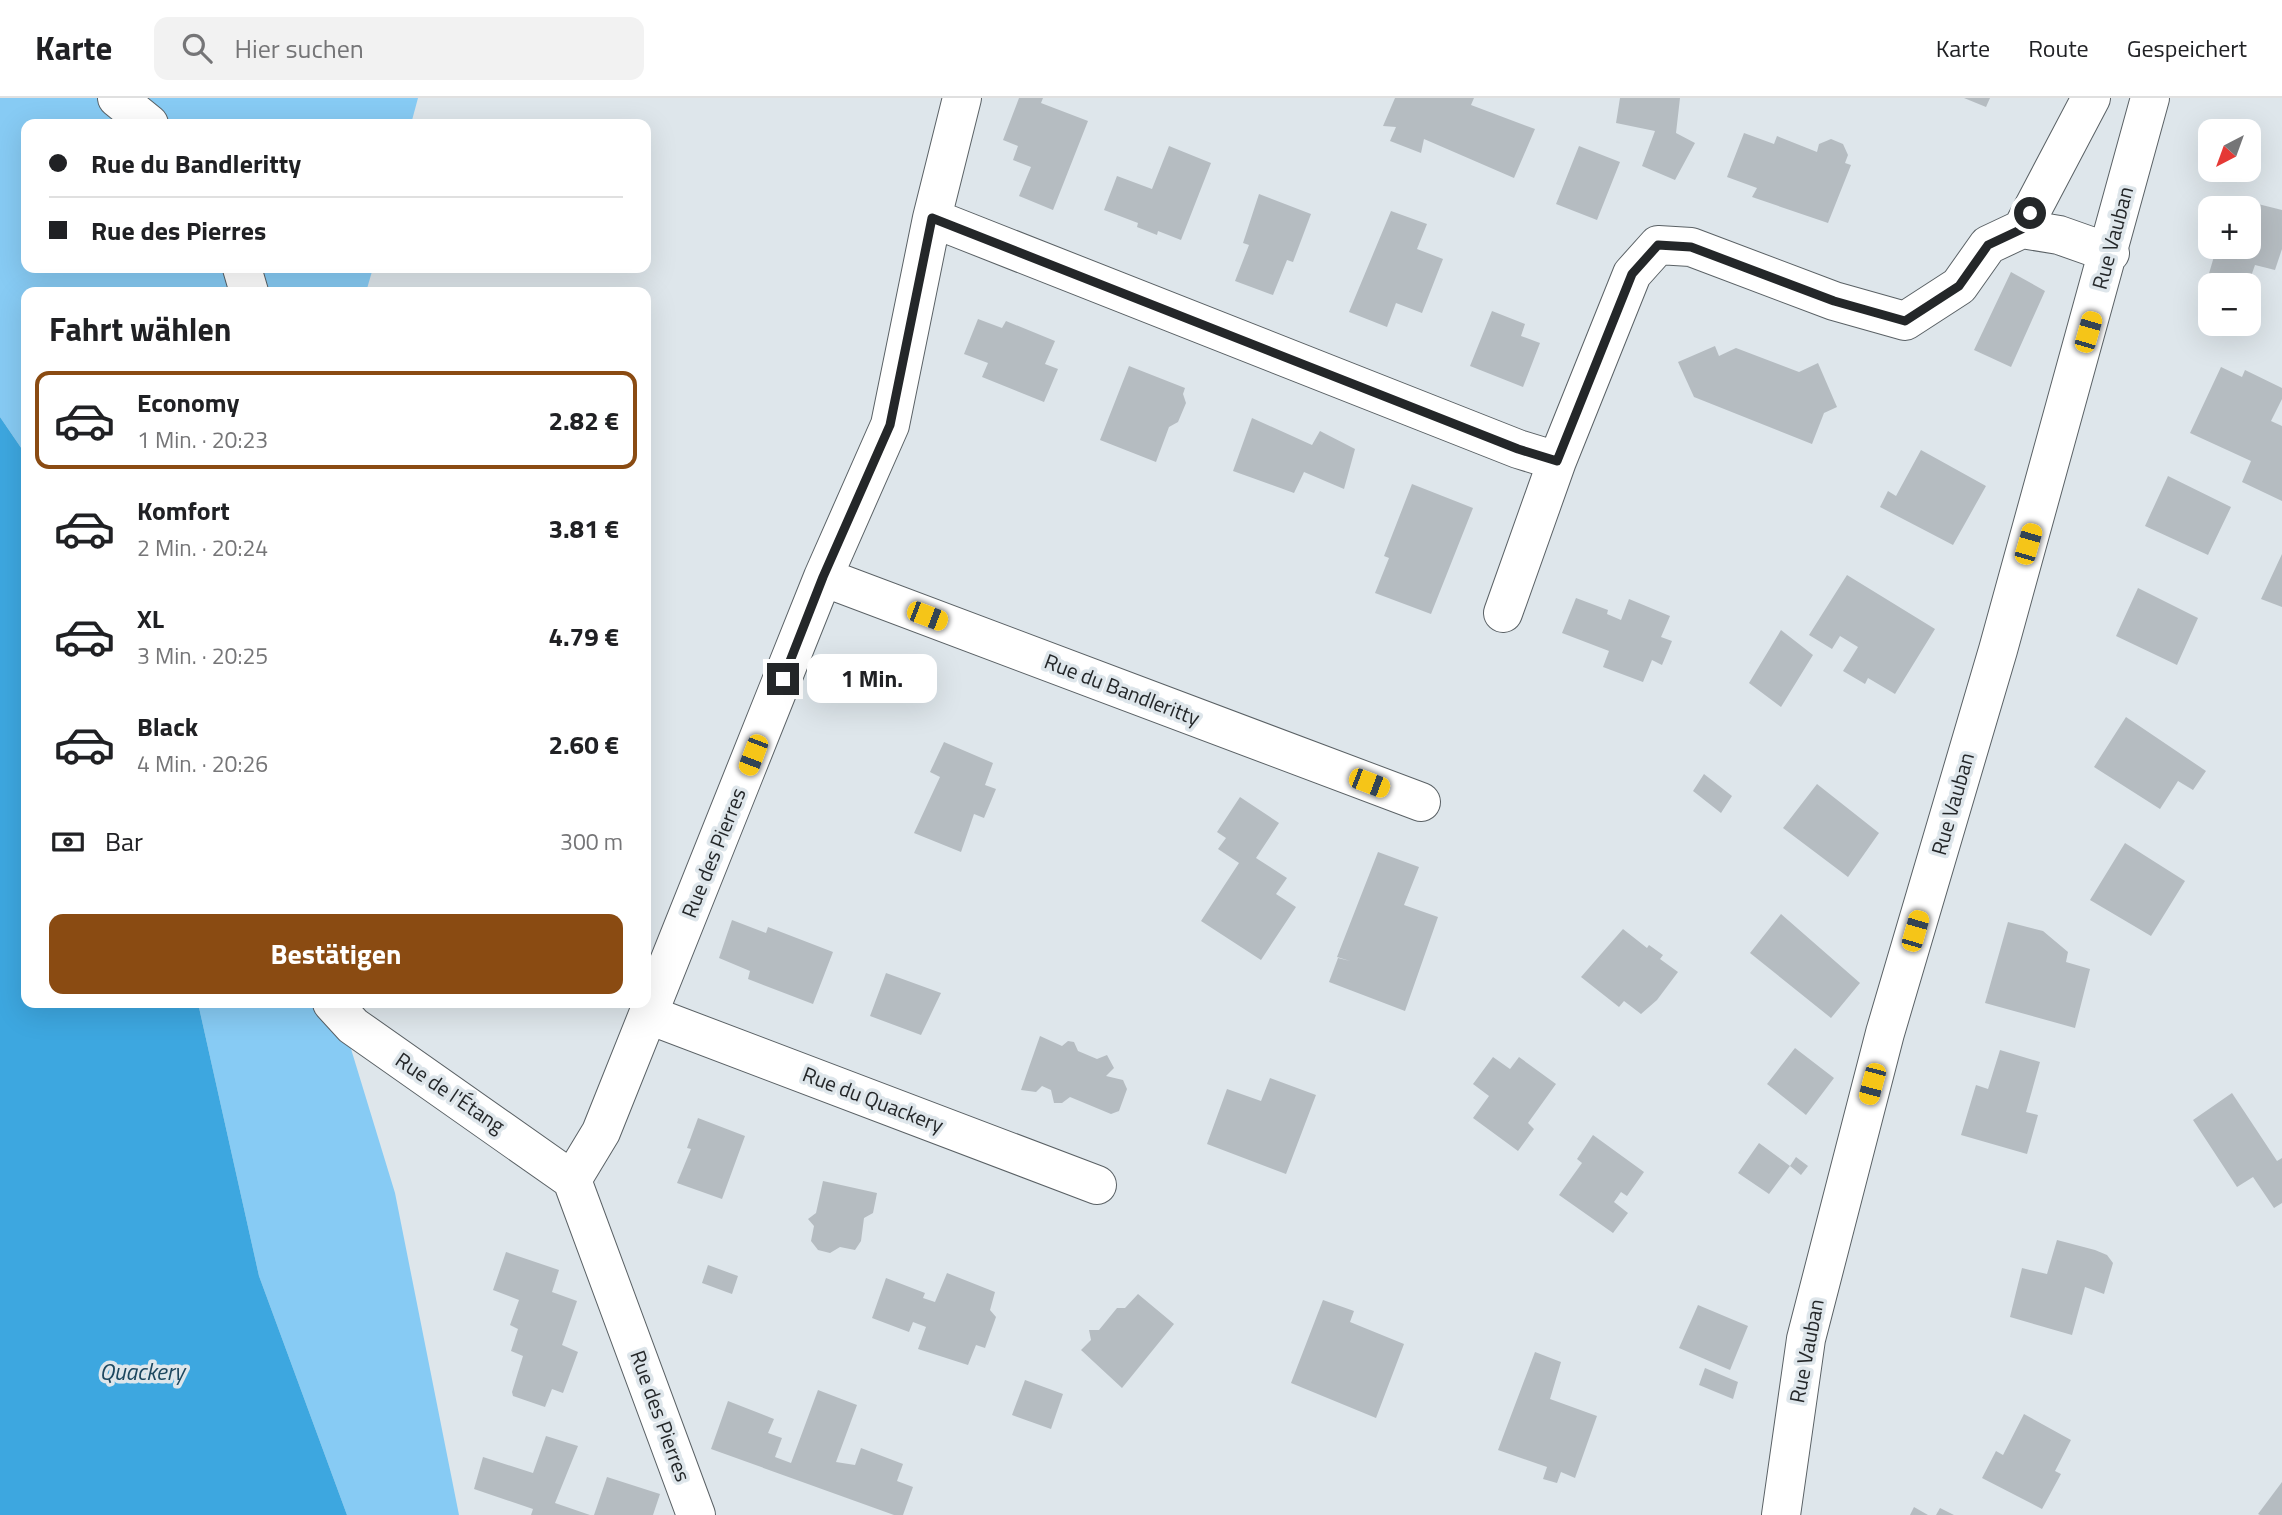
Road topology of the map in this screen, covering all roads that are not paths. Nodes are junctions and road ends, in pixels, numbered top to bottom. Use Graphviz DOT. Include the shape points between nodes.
graph roads {
  1 [pos="117,98"];
  2 [pos="962,98"];
  3 [pos="2091,98"];
  4 [pos="2150,98"];
  5 [pos="143,119"];
  6 [pos="932,218"];
  7 [pos="2022,229"];
  8 [pos="2110,253"];
  9 [pos="1557,461"];
  10 [pos="823,577"];
  11 [pos="1503,613"];
  12 [pos="1421,802"];
  13 [pos="336,1008"];
  14 [pos="649,1014"];
  15 [pos="572,1180"];
  16 [pos="1097,1185"];
  17 [pos="696,1515"];
  18 [pos="1781,1515"];
  1 -- 5 [label="street"];
  2 -- 6 [label="street, Rue des Pierres"];
  3 -- 7 [label="street"];
  4 -- 8 [label="street, Rue Vauban"];
  6 -- 9 [label="street"];
  6 -- 10 [label="street, Rue des Pierres" via="890,425"];
  7 -- 8 [label="street" via="2059,235"];
  7 -- 9 [label="street" via="1988,245 1959,286 1905,321 1834,301 1691,247 1658,245 1632,274"];
  8 -- 18 [label="street, Rue Vauban" via="1885,1033 1807,1339"];
  9 -- 11 [label="street"];
  10 -- 12 [label="street, Rue du Bandleritty"];
  10 -- 14 [label="street, Rue des Pierres"];
  13 -- 15 [label="street, Rue de l'Étang" via="353,1027"];
  14 -- 15 [label="street, Rue des Pierres" via="601,1132"];
  14 -- 16 [label="street, Rue du Quackery"];
  15 -- 17 [label="street, Rue des Pierres"];
}
